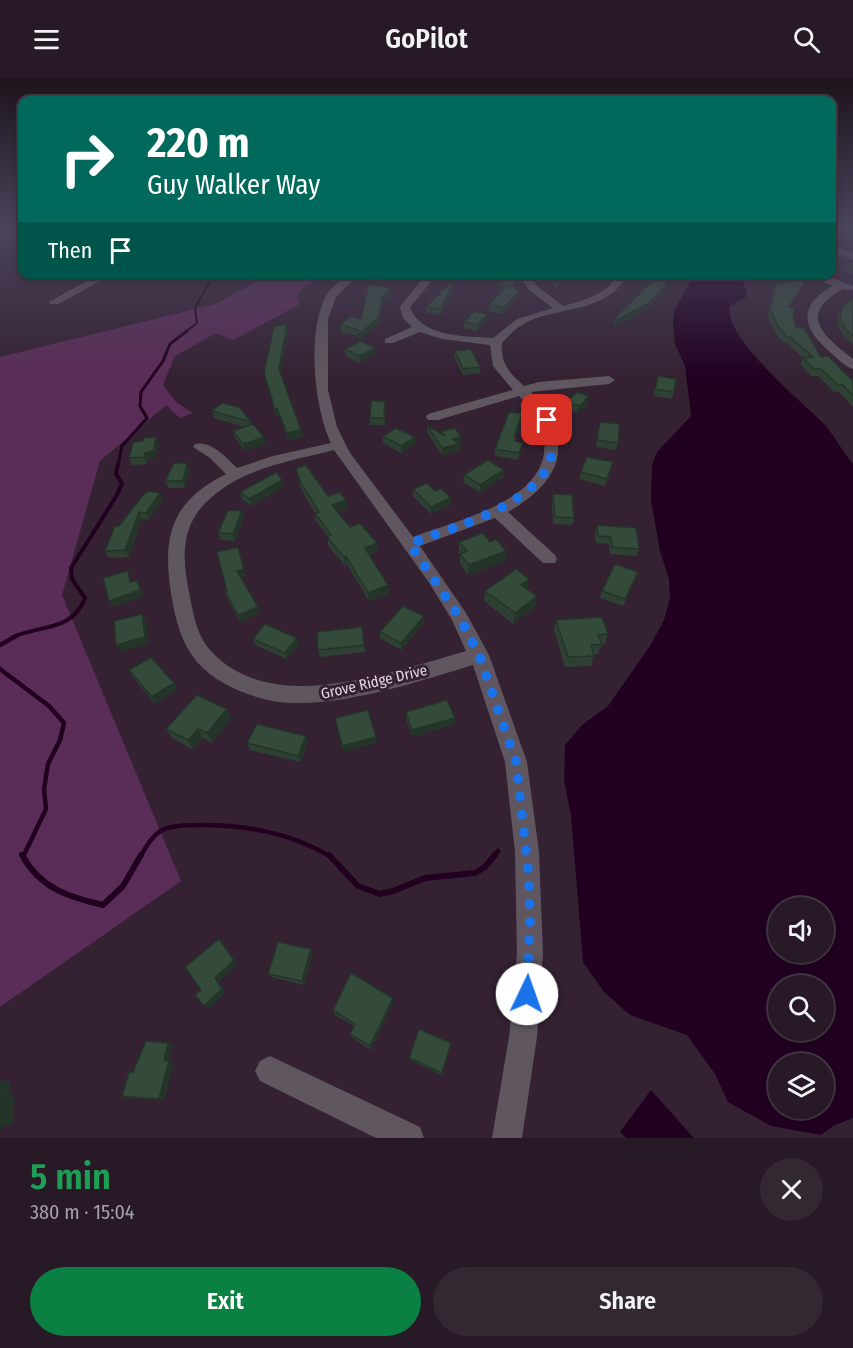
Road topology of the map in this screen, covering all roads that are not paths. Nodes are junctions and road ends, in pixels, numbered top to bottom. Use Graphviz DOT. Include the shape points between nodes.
graph roads {
  1 [pos="98,279"];
  2 [pos="349,279"];
  3 [pos="527,279"];
  4 [pos="621,279"];
  5 [pos="824,279"];
  6 [pos="424,283"];
  7 [pos="848,287"];
  8 [pos="54,302"];
  9 [pos="561,309"];
  10 [pos="419,328"];
  11 [pos="390,341"];
  12 [pos="496,342"];
  13 [pos="853,365"];
  14 [pos="609,380"];
  15 [pos="521,390"];
  16 [pos="433,417"];
  17 [pos="338,445"];
  18 [pos="200,447"];
  19 [pos="235,474"];
  20 [pos="497,511"];
  21 [pos="410,544"];
  22 [pos="549,559"];
  23 [pos="479,655"];
  24 [pos="270,1071"];
  25 [pos="409,1138"];
  26 [pos="507,1138"];
  1 -- 8 [label="street"];
  2 -- 17 [label="street" via="331,296 322,319 324,408"];
  3 -- 9 [label="street"];
  4 -- 9 [label="street" via="608,294"];
  5 -- 7 [label="street"];
  6 -- 10 [label="street" via="405,307 407,317"];
  7 -- 13 [label="street" via="817,302 812,320 826,343"];
  9 -- 12 [label="street" via="524,320"];
  10 -- 11 [label="street"];
  10 -- 12 [label="street" via="446,336"];
  12 -- 15 [label="street" via="500,369"];
  14 -- 15 [label="street"];
  15 -- 16 [label="street"];
  15 -- 20 [label="street" via="547,420 552,453 535,484"];
  17 -- 19 [label="street, Grove Ridge Drive" via="259,464"];
  17 -- 21 [label="street"];
  18 -- 19 [label="street"];
  19 -- 23 [label="street, Grove Ridge Drive" via="191,508 178,532 174,557 190,634 206,659 222,672 266,691 317,695"];
  20 -- 21 [label="street"];
  20 -- 22 [label="street"];
  21 -- 23 [label="street" via="460,618"];
  23 -- 26 [label="street" via="516,762 529,878 527,994"];
  24 -- 25 [label="street"];
}
